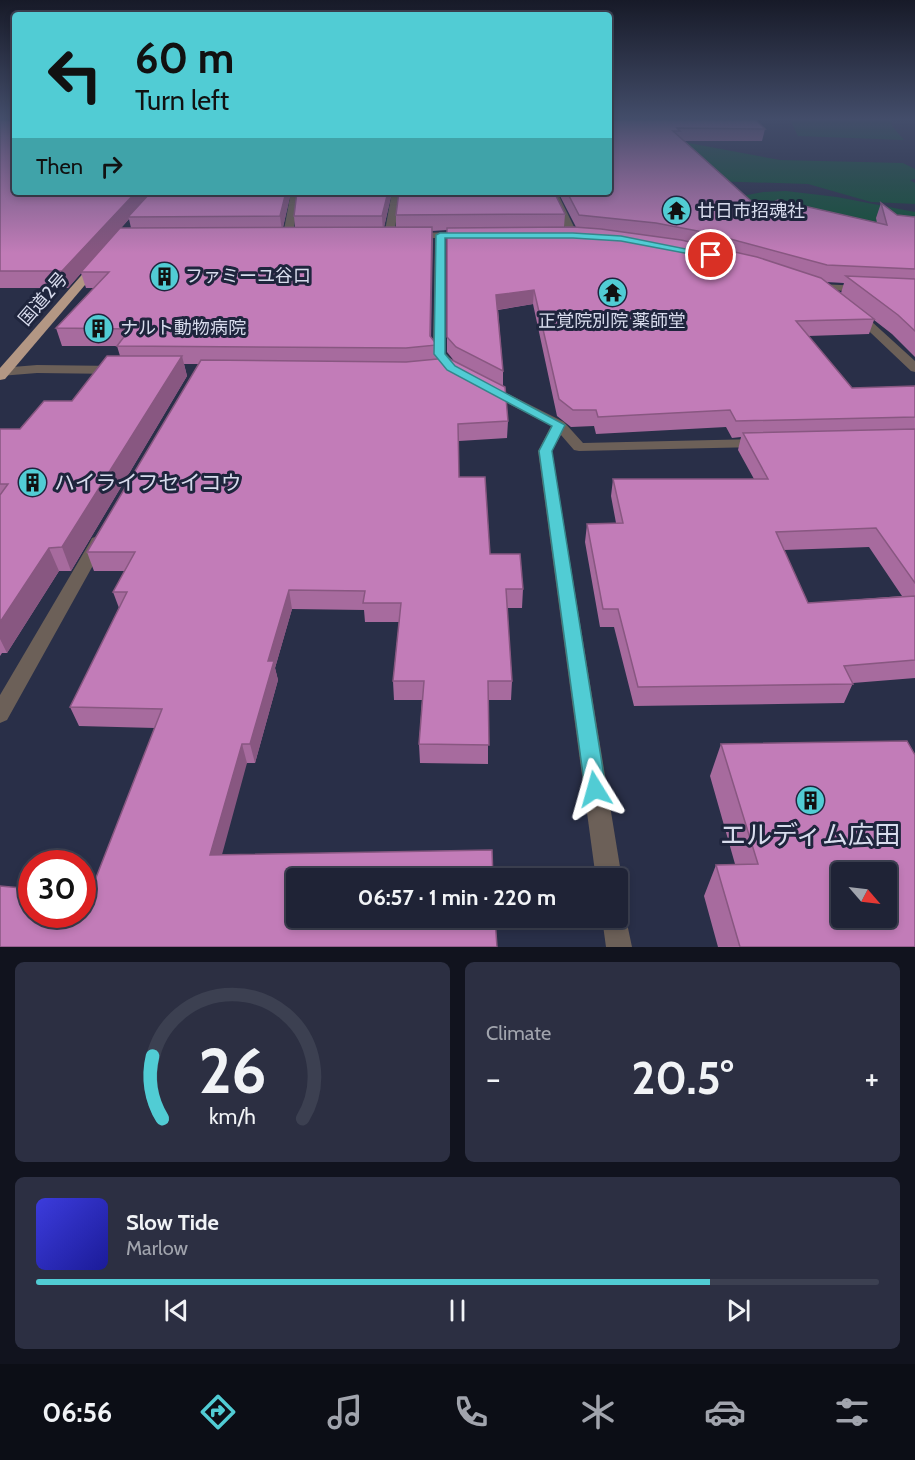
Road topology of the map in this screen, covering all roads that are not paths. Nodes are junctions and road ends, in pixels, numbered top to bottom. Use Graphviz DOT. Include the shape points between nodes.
graph roads {
  1 [pos="295,195"];
  2 [pos="396,195"];
  3 [pos="554,195"];
  4 [pos="276,235"];
  5 [pos="288,235"];
  6 [pos="300,235"];
  7 [pos="440,235"];
  8 [pos="474,235"];
  9 [pos="572,235"];
  10 [pos="378,236"];
  11 [pos="389,236"];
  12 [pos="105,256"];
  13 [pos="868,290"];
  14 [pos="915,368"];
  15 [pos="129,370"];
  16 [pos="1,373"];
  17 [pos="559,425"];
  18 [pos="776,443"];
  19 [pos="106,528"];
  20 [pos="0,714"];
  21 [pos="607,868"];
  22 [pos="616,928"];
  23 [pos="619,947"];
  1 -- 5 [label="street"];
  2 -- 11 [label="street"];
  3 -- 9 [label="street"];
  4 -- 5 [label="street"];
  5 -- 6 [label="street"];
  7 -- 8 [label="street"];
  7 -- 11 [label="street"];
  7 -- 17 [label="street" via="439,354 446,368"];
  10 -- 11 [label="street"];
  12 -- 16 [label="highway, 国道2号"];
  13 -- 14 [label="street" via="815,285 861,318"];
  15 -- 16 [label="street" via="37,369"];
  17 -- 18 [label="street" via="579,447"];
  17 -- 21 [label="street" via="545,451"];
  19 -- 20 [label="street"];
  22 -- 23 [label="street"];
}
